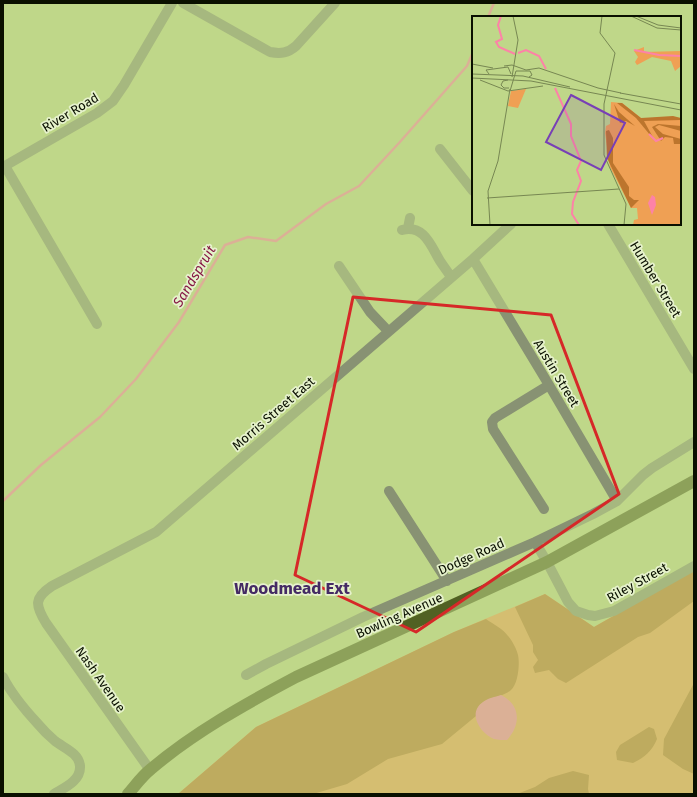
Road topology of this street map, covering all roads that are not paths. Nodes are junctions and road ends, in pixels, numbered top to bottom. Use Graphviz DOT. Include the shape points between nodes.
graph roads {
  1 [pos="172,3"];
  2 [pos="184,3"];
  3 [pos="335,3"];
  4 [pos="440,149"];
  5 [pos="4,167"];
  6 [pos="472,190"];
  7 [pos="410,218"];
  8 [pos="609,225"];
  9 [pos="505,226"];
  10 [pos="473,259"];
  11 [pos="339,266"];
  12 [pos="451,277"];
  13 [pos="97,324"];
  14 [pos="388,331"];
  15 [pos="694,369"];
  16 [pos="549,385"];
  17 [pos="694,442"];
  18 [pos="694,481"];
  19 [pos="389,491"];
  20 [pos="617,501"];
  21 [pos="544,508"];
  22 [pos="535,542"];
  23 [pos="547,562"];
  24 [pos="694,566"];
  25 [pos="447,581"];
  26 [pos="38,600"];
  27 [pos="246,675"];
  28 [pos="3,677"];
  29 [pos="150,770"];
  30 [pos="54,794"];
  31 [pos="128,794"];
  1 -- 5 [label="street, River Road" via="113,101"];
  2 -- 3 [label="street" via="270,52 283,53 296,46"];
  4 -- 6 [label="street"];
  5 -- 13 [label="street"];
  7 -- 12 [label="street" via="405,229 414,229 424,235"];
  8 -- 15 [label="street, Humber Street"];
  9 -- 10 [label="street, Morris Street East"];
  10 -- 12 [label="street, Morris Street East"];
  10 -- 16 [label="street, Austin Street"];
  11 -- 14 [label="street" via="370,312"];
  12 -- 14 [label="street, Morris Street East"];
  14 -- 26 [label="street, Morris Street East" via="156,532 52,586 40,595"];
  16 -- 20 [label="street, Austin Street"];
  16 -- 21 [label="street" via="492,422 493,429"];
  17 -- 20 [label="street, Dodge Road" via="643,475"];
  18 -- 23 [label="main road, Bowling Avenue"];
  19 -- 25 [label="street"];
  20 -- 22 [label="street, Dodge Road"];
  22 -- 23 [label="street, Riley Street"];
  22 -- 25 [label="street, Dodge Road"];
  23 -- 24 [label="street, Riley Street" via="571,607 581,613 595,616 614,611"];
  23 -- 29 [label="main road, Bowling Avenue" via="296,677 238,709 191,739"];
  25 -- 27 [label="street, Dodge Road" via="363,617"];
  26 -- 29 [label="street, Nash Avenue" via="39,612 46,623"];
  28 -- 30 [label="street" via="19,702 50,737 76,756 80,771 75,780"];
  29 -- 31 [label="main road, Bowling Avenue"];
}
